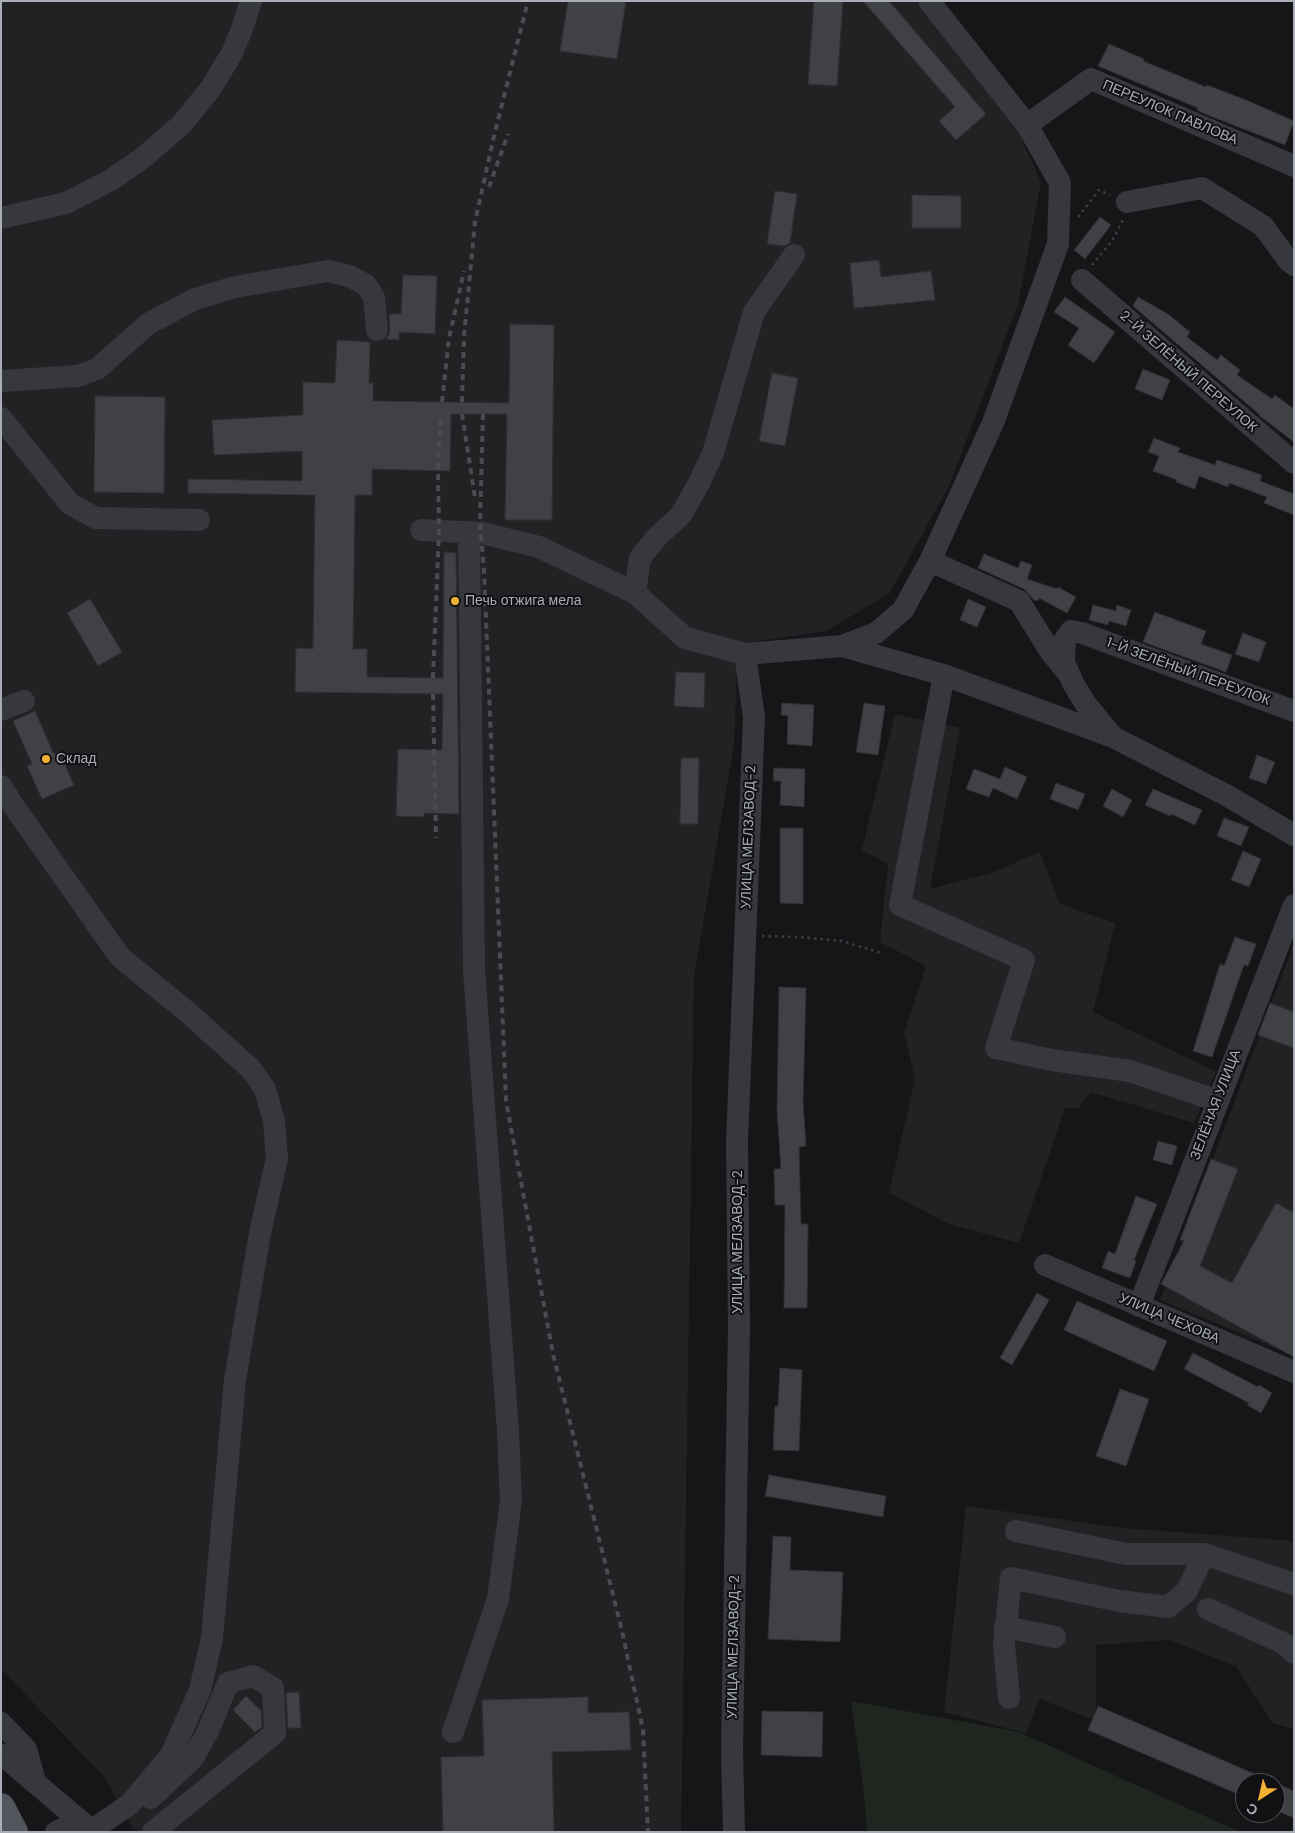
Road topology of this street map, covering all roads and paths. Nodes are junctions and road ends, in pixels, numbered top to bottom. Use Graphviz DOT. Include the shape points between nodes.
graph roads {
  1 [pos="251,1"];
  2 [pos="929,1"];
  3 [pos="1027,125"];
  4 [pos="1294,166"];
  5 [pos="1127,202"];
  6 [pos="1,218"];
  7 [pos="1058,244"];
  8 [pos="794,255"];
  9 [pos="1294,265"];
  10 [pos="1082,280"];
  11 [pos="377,330"];
  12 [pos="1,381"];
  13 [pos="1,418"];
  14 [pos="1294,463"];
  15 [pos="198,520"];
  16 [pos="421,530"];
  17 [pos="469,532"];
  18 [pos="930,561"];
  19 [pos="635,592"];
  20 [pos="842,646"];
  21 [pos="745,654"];
  22 [pos="944,674"];
  23 [pos="1069,674"];
  24 [pos="24,700"];
  25 [pos="1,710"];
  26 [pos="1294,711"];
  27 [pos="1113,737"];
  28 [pos="1,786"];
  29 [pos="1294,835"];
  30 [pos="1294,905"];
  31 [pos="744,932"];
  32 [pos="881,953"];
  33 [pos="1218,1101"];
  34 [pos="1045,1265"];
  35 [pos="1139,1306"];
  36 [pos="1294,1372"];
  37 [pos="1016,1531"];
  38 [pos="1204,1554"];
  39 [pos="1294,1584"];
  40 [pos="1208,1609"];
  41 [pos="1006,1627"];
  42 [pos="1055,1637"];
  43 [pos="1294,1653"];
  44 [pos="1009,1698"];
  45 [pos="1,1722"];
  46 [pos="453,1732"];
  47 [pos="1,1754"];
  48 [pos="35,1782"];
  49 [pos="1,1807"];
  50 [pos="92,1831"];
  51 [pos="14,1832"];
  52 [pos="56,1832"];
  53 [pos="114,1832"];
  54 [pos="153,1832"];
  55 [pos="734,1832"];
  1 -- 6 [label="street" via="232,53 210,88 170,135 111,180 66,203"];
  2 -- 3 [label="street"];
  3 -- 4 [label="street, ПЕРЕУЛОК ПАВЛОВА" via="1091,80"];
  3 -- 7 [label="street" via="1060,183"];
  5 -- 7 [label="path" via="1099,190"];
  5 -- 9 [label="street" via="1202,188 1262,226"];
  5 -- 10 [label="path" via="1126,216 1112,241"];
  7 -- 18 [label="street" via="993,423"];
  8 -- 19 [label="street" via="754,312 714,453 681,515 640,558"];
  10 -- 14 [label="street, 2-Й ЗЕЛЁНЫЙ ПЕРЕУЛОК"];
  11 -- 12 [label="street" via="374,297 366,285 349,276 328,271 235,286 195,299 148,324 97,369 78,376"];
  13 -- 15 [label="street" via="70,504 96,518"];
  16 -- 17 [label="street"];
  17 -- 19 [label="street" via="539,547"];
  17 -- 46 [label="street" via="474,970 511,1500 498,1599"];
  18 -- 20 [label="street" via="903,610 876,633"];
  18 -- 23 [label="street" via="1019,600 1050,651"];
  19 -- 21 [label="street" via="685,638"];
  20 -- 21 [label="street"];
  20 -- 22 [label="street"];
  21 -- 31 [label="street, УЛИЦА МЕЛЗАВОД-2" via="754,718"];
  22 -- 27 [label="street"];
  22 -- 33 [label="street" via="900,906 1024,960 996,1048 1130,1071"];
  23 -- 26 [label="street, 1-Й ЗЕЛЁНЫЙ ПЕРЕУЛОК" via="1064,662 1065,639 1071,631"];
  23 -- 27 [label="street" via="1085,703"];
  24 -- 25 [label="street"];
  27 -- 29 [label="street" via="1226,795"];
  28 -- 50 [label="street" via="120,957 251,1069 266,1089 274,1120 277,1158 260,1233 235,1380 212,1638 200,1690 171,1755 130,1804"];
  30 -- 33 [label="street, ЗЕЛЁНАЯ УЛИЦА"];
  31 -- 32 [label="path" via="842,941"];
  31 -- 55 [label="street, УЛИЦА МЕЛЗАВОД-2" via="738,1142"];
  33 -- 35 [label="street, ЗЕЛЁНАЯ УЛИЦА"];
  34 -- 35 [label="street, УЛИЦА ЧЕХОВА"];
  35 -- 36 [label="street, УЛИЦА ЧЕХОВА"];
  37 -- 38 [label="street" via="1126,1554"];
  38 -- 39 [label="street"];
  38 -- 41 [label="street" via="1186,1591 1168,1607 1119,1601 1011,1578"];
  40 -- 43 [label="street" via="1283,1643"];
  41 -- 42 [label="street"];
  41 -- 44 [label="street" via="1004,1645"];
  45 -- 48 [label="street" via="26,1749"];
  47 -- 48 [label="street"];
  48 -- 50 [label="street"];
  49 -- 51 [label="main road"];
  50 -- 52 [label="street" via="66,1827"];
  53 -- 54 [label="street" via="193,1758 228,1683 252,1676 273,1688 275,1733"];
}
